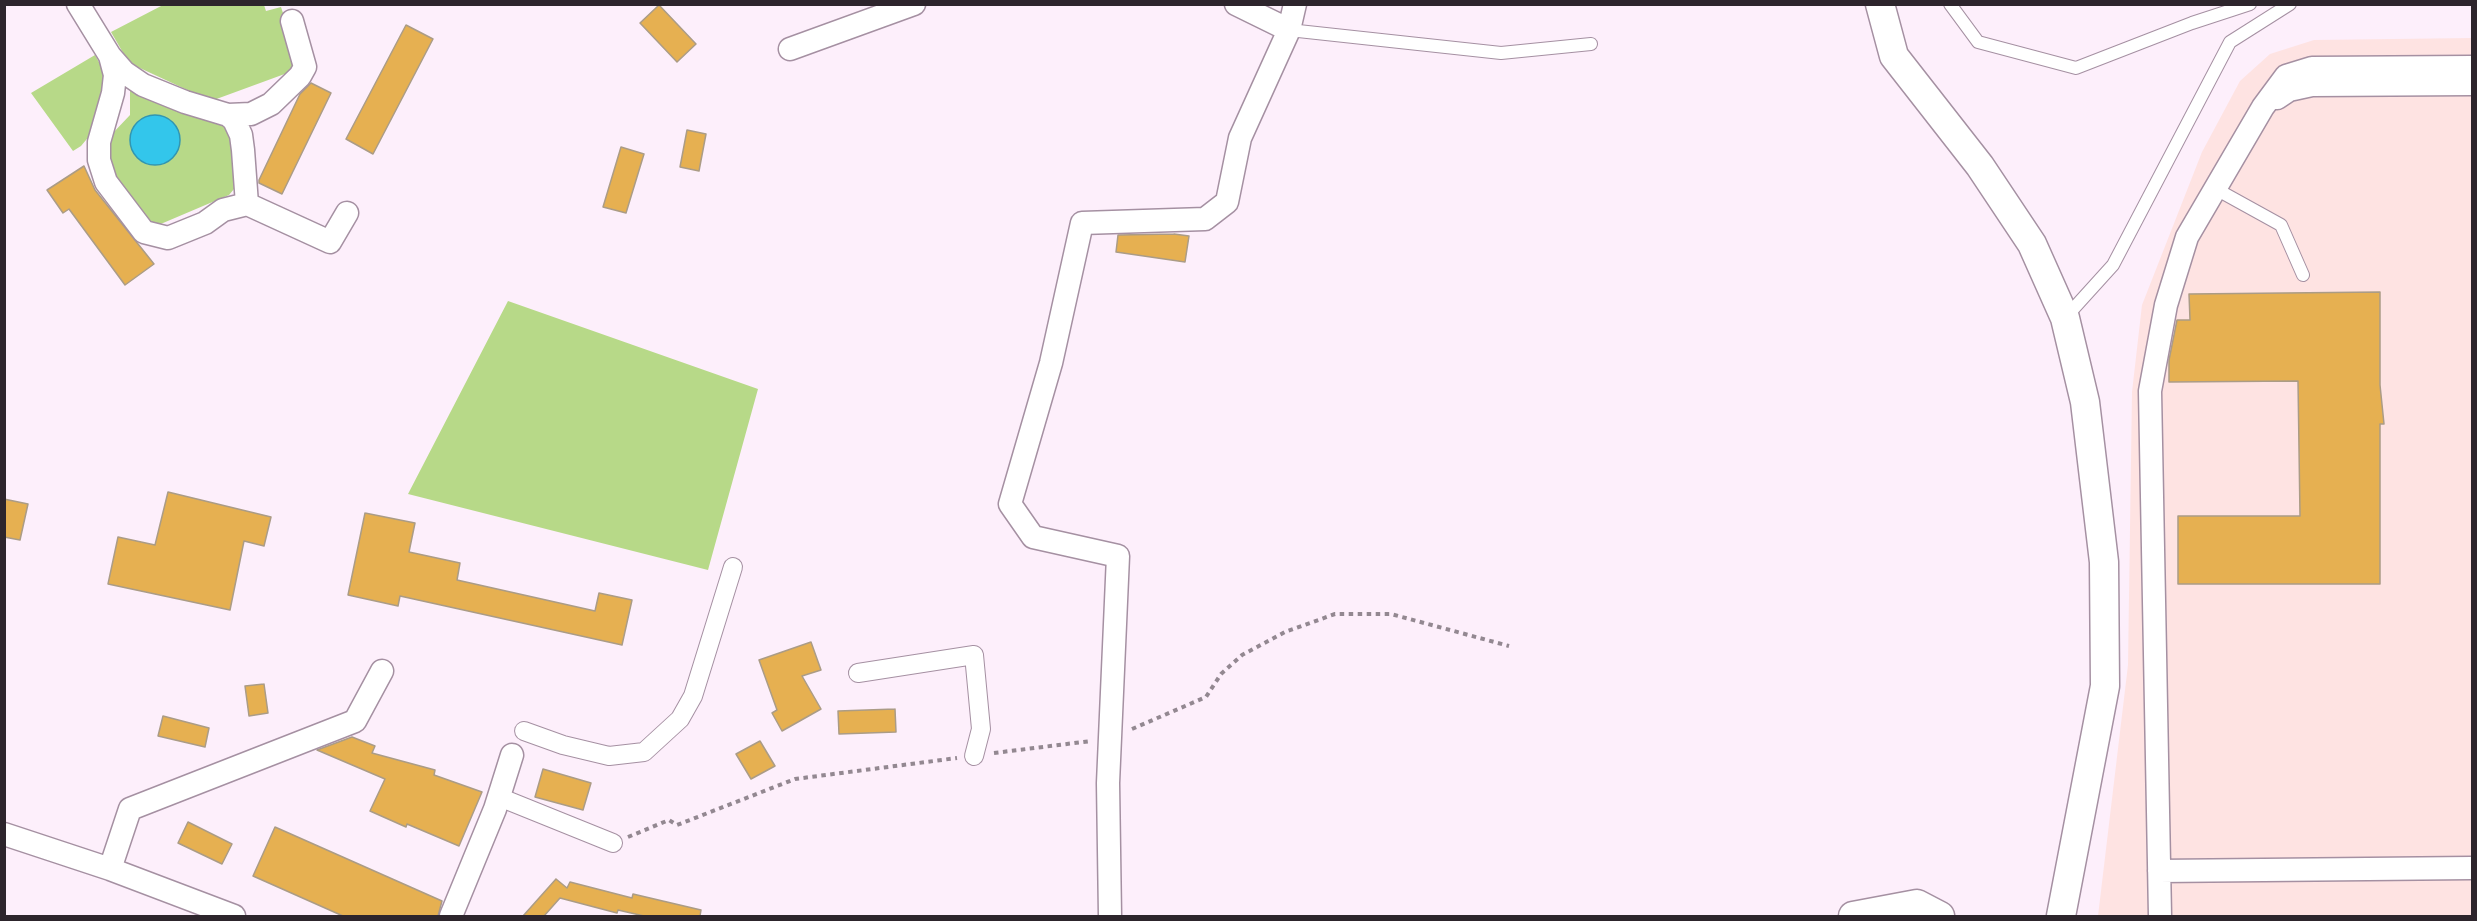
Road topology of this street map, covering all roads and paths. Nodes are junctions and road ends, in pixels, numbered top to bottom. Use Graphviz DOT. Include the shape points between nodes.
graph roads {
  1 [pos="78,4"];
  2 [pos="914,4"];
  3 [pos="1236,4"];
  4 [pos="1295,4"];
  5 [pos="1880,4"];
  6 [pos="1950,4"];
  7 [pos="2250,4"];
  8 [pos="2290,4"];
  9 [pos="292,21"];
  10 [pos="1289,30"];
  11 [pos="1591,44"];
  12 [pos="790,49"];
  13 [pos="110,56"];
  14 [pos="2472,67"];
  15 [pos="2472,84"];
  16 [pos="2263,107"];
  17 [pos="228,116"];
  18 [pos="2214,188"];
  19 [pos="247,204"];
  20 [pos="347,213"];
  21 [pos="2303,275"];
  22 [pos="2065,318"];
  23 [pos="733,567"];
  24 [pos="1509,645"];
  25 [pos="382,671"];
  26 [pos="858,673"];
  27 [pos="524,731"];
  28 [pos="1110,738"];
  29 [pos="512,755"];
  30 [pos="974,756"];
  31 [pos="499,797"];
  32 [pos="4,834"];
  33 [pos="613,843"];
  34 [pos="2472,868"];
  35 [pos="110,869"];
  36 [pos="2159,871"];
  37 [pos="234,916"];
  38 [pos="451,916"];
  39 [pos="1110,916"];
  40 [pos="1853,916"];
  41 [pos="1940,916"];
  42 [pos="2061,916"];
  43 [pos="2160,916"];
  1 -- 13 [label="street"];
  2 -- 12 [label="street"];
  3 -- 10 [label="street"];
  4 -- 10 [label="street"];
  5 -- 22 [label="street" via="1894,57 1980,166 2032,244"];
  6 -- 7 [label="lane" via="1978,42 2076,68"];
  8 -- 22 [label="lane" via="2230,42 2113,266"];
  9 -- 17 [label="street" via="305,67 300,76 271,104 250,114"];
  10 -- 11 [label="lane" via="1501,52"];
  10 -- 28 [label="street" via="1240,138 1227,202 1205,219 1082,223 1051,363 1010,504 1033,537 1118,556"];
  13 -- 17 [label="street" via="124,72 144,85"];
  13 -- 19 [label="street" via="115,75 99,142 99,160 106,182 144,232 168,238 223,210"];
  14 -- 16 [label="street" via="2312,68 2286,76"];
  15 -- 16 [label="street" via="2312,85 2289,90"];
  16 -- 18 [label="street"];
  17 -- 19 [label="street" via="241,135"];
  18 -- 21 [label="lane" via="2281,225"];
  18 -- 36 [label="street" via="2187,237 2177,266 2150,391"];
  19 -- 20 [label="street" via="330,242"];
  22 -- 42 [label="street" via="2085,402 2103,550 2107,658"];
  23 -- 27 [label="street" via="693,696 680,719 644,752 609,756"];
  24 -- 28 [label="path" via="1391,614 1335,614 1285,632 1242,655 1221,674 1206,697"];
  25 -- 35 [label="street" via="355,721 130,809"];
  26 -- 30 [label="street" via="974,655 981,729"];
  28 -- 30 [label="path"];
  28 -- 39 [label="street"];
  29 -- 31 [label="street"];
  30 -- 33 [label="path" via="795,779 677,825 669,820"];
  31 -- 33 [label="street"];
  31 -- 38 [label="street"];
  32 -- 35 [label="street"];
  34 -- 36 [label="street"];
  35 -- 37 [label="street"];
  36 -- 43 [label="street"];
  40 -- 41 [label="street" via="1917,904"];
}
